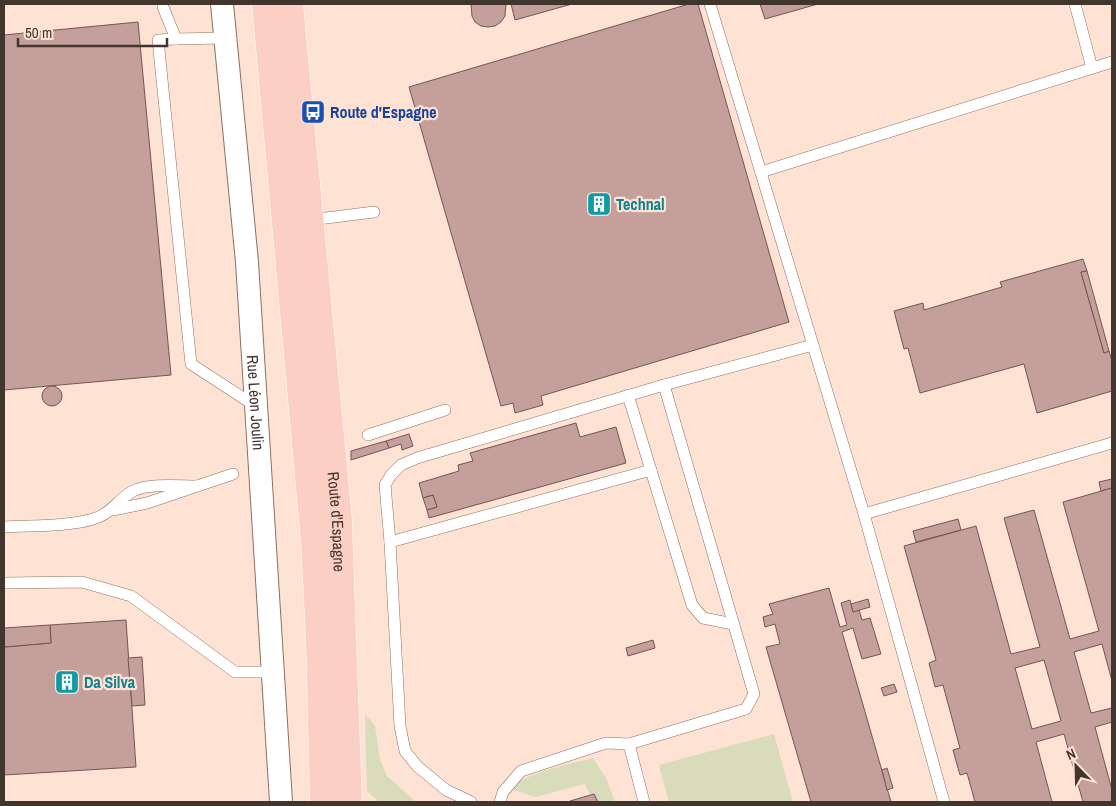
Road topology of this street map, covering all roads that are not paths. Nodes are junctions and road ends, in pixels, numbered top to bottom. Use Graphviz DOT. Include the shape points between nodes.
graph roads {
  1 [pos="222,4"];
  2 [pos="266,4"];
  3 [pos="289,4"];
  4 [pos="710,4"];
  5 [pos="1075,4"];
  6 [pos="163,7"];
  7 [pos="224,38"];
  8 [pos="176,39"];
  9 [pos="1112,62"];
  10 [pos="1092,68"];
  11 [pos="760,172"];
  12 [pos="374,212"];
  13 [pos="310,220"];
  14 [pos="813,345"];
  15 [pos="664,385"];
  16 [pos="628,395"];
  17 [pos="257,407"];
  18 [pos="444,410"];
  19 [pos="368,435"];
  20 [pos="1112,443"];
  21 [pos="651,470"];
  22 [pos="233,474"];
  23 [pos="864,514"];
  24 [pos="4,527"];
  25 [pos="390,542"];
  26 [pos="4,583"];
  27 [pos="733,624"];
  28 [pos="273,672"];
  29 [pos="629,744"];
  30 [pos="344,800"];
  31 [pos="281,802"];
  32 [pos="471,802"];
  33 [pos="500,802"];
  34 [pos="644,802"];
  35 [pos="944,802"];
  1 -- 7 [label="street, Rue Léon Joulin"];
  2 -- 30 [label="main road, Route d'Espagne" via="320,641"];
  3 -- 13 [label="main road, Route d'Espagne"];
  4 -- 11 [label="lane"];
  5 -- 10 [label="lane"];
  6 -- 8 [label="lane"];
  7 -- 8 [label="lane"];
  7 -- 17 [label="street, Rue Léon Joulin" via="235,128"];
  8 -- 17 [label="lane" via="158,40 191,364"];
  9 -- 10 [label="lane"];
  10 -- 11 [label="lane"];
  11 -- 14 [label="lane"];
  12 -- 13 [label="lane"];
  13 -- 30 [label="main road, Route d'Espagne" via="338,520"];
  14 -- 15 [label="lane"];
  14 -- 23 [label="lane"];
  15 -- 16 [label="lane"];
  15 -- 27 [label="lane"];
  16 -- 21 [label="lane"];
  16 -- 25 [label="lane" via="400,465 385,485"];
  17 -- 28 [label="street, Rue Léon Joulin"];
  18 -- 19 [label="lane"];
  20 -- 23 [label="lane"];
  21 -- 25 [label="lane"];
  21 -- 27 [label="lane" via="692,605 702,618"];
  22 -- 24 [label="lane" via="197,486 145,487 131,492 112,510 96,518"];
  23 -- 35 [label="lane"];
  25 -- 32 [label="lane" via="400,726 405,751 417,766 446,790"];
  26 -- 28 [label="lane" via="82,582 131,596 235,672"];
  27 -- 29 [label="lane" via="754,694 746,709"];
  28 -- 31 [label="street, Rue Léon Joulin"];
  29 -- 33 [label="lane" via="606,743 521,771 502,792"];
  29 -- 34 [label="lane"];
}
